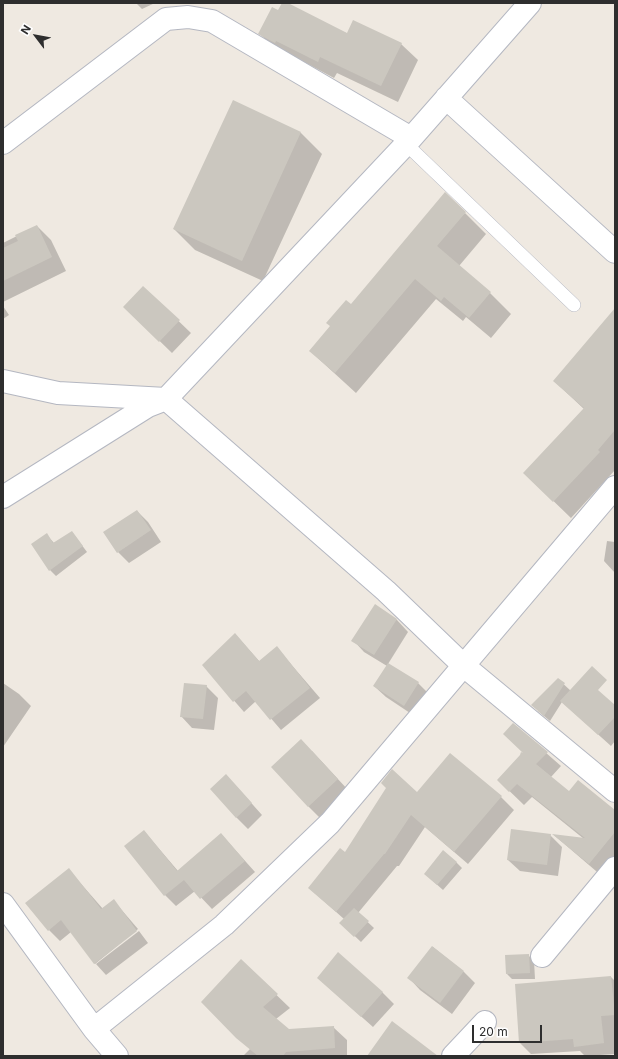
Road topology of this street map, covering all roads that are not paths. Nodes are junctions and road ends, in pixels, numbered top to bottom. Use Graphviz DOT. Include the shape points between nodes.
graph roads {
  1 [pos="530,3"];
  2 [pos="446,98"];
  3 [pos="408,141"];
  4 [pos="3,143"];
  5 [pos="615,252"];
  6 [pos="574,305"];
  7 [pos="3,381"];
  8 [pos="166,399"];
  9 [pos="615,487"];
  10 [pos="3,497"];
  11 [pos="464,666"];
  12 [pos="615,791"];
  13 [pos="615,868"];
  14 [pos="3,904"];
  15 [pos="542,956"];
  16 [pos="485,1022"];
  17 [pos="94,1030"];
  18 [pos="117,1056"];
  19 [pos="453,1056"];
  1 -- 2 [label="street"];
  2 -- 3 [label="street"];
  2 -- 5 [label="street"];
  3 -- 4 [label="street" via="212,21 188,17 166,19"];
  3 -- 6 [label="lane"];
  3 -- 8 [label="street"];
  7 -- 8 [label="street" via="58,393"];
  8 -- 10 [label="street" via="148,406"];
  8 -- 11 [label="street" via="386,591"];
  9 -- 11 [label="street"];
  11 -- 12 [label="street"];
  11 -- 17 [label="street" via="330,823 224,925"];
  13 -- 15 [label="street"];
  14 -- 17 [label="street"];
  16 -- 19 [label="street"];
  17 -- 18 [label="street"];
}
